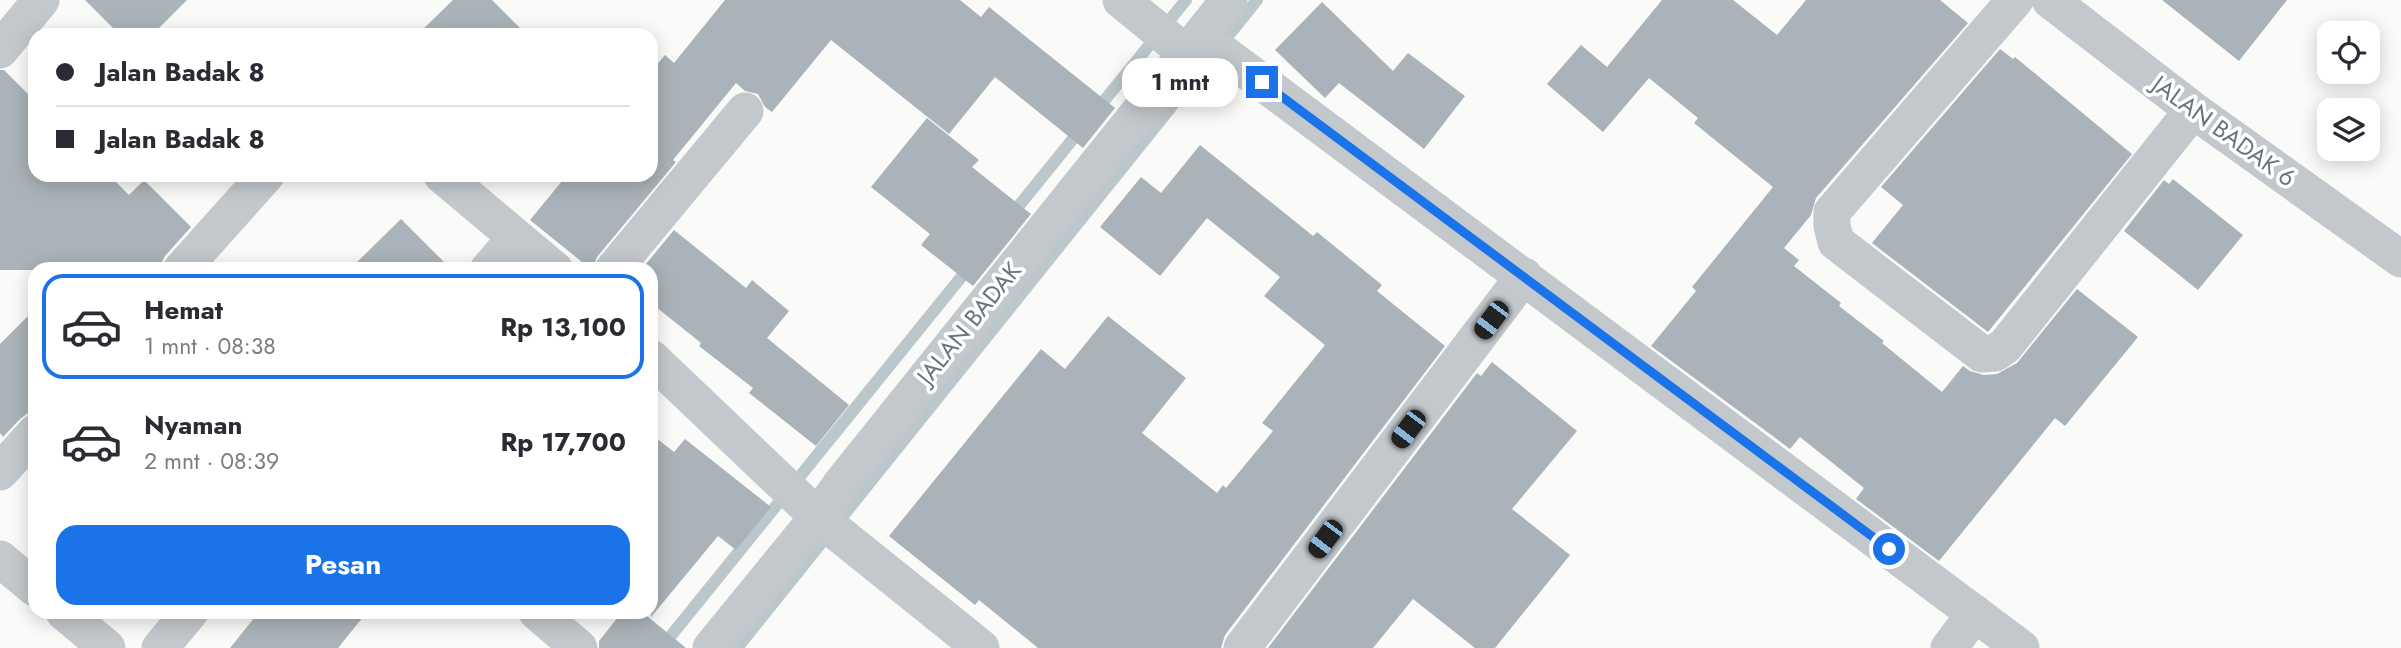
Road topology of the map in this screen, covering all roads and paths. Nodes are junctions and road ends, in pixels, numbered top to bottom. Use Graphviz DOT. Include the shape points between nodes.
graph roads {
  1 [pos="41,0"];
  2 [pos="1121,0"];
  3 [pos="1229,0"];
  4 [pos="2015,0"];
  5 [pos="2050,0"];
  6 [pos="1193,45"];
  7 [pos="0,50"];
  8 [pos="2193,110"];
  9 [pos="745,111"];
  10 [pos="260,182"];
  11 [pos="450,182"];
  12 [pos="516,237"];
  13 [pos="2401,259"];
  14 [pos="188,262"];
  15 [pos="495,262"];
  16 [pos="546,262"];
  17 [pos="620,262"];
  18 [pos="1524,276"];
  19 [pos="658,365"];
  20 [pos="28,441"];
  21 [pos="0,472"];
  22 [pos="818,517"];
  23 [pos="0,559"];
  24 [pos="28,582"];
  25 [pos="1975,613"];
  26 [pos="72,619"];
  27 [pos="184,619"];
  28 [pos="545,619"];
  29 [pos="103,647"];
  30 [pos="160,648"];
  31 [pos="579,648"];
  32 [pos="711,648"];
  33 [pos="981,648"];
  34 [pos="1242,648"];
  35 [pos="1949,648"];
  36 [pos="2021,648"];
  1 -- 7 [label="street"];
  2 -- 6 [label="street"];
  3 -- 6 [label="street, JALAN BADAK"];
  4 -- 8 [label="street" via="1836,206 1832,219 1836,242 1982,354 2005,346"];
  5 -- 8 [label="street, JALAN BADAK 6"];
  6 -- 18 [label="street"];
  6 -- 22 [label="street, JALAN BADAK"];
  8 -- 13 [label="street, JALAN BADAK 6"];
  9 -- 17 [label="street"];
  10 -- 14 [label="street"];
  11 -- 12 [label="street"];
  12 -- 15 [label="street"];
  12 -- 16 [label="street"];
  18 -- 25 [label="street"];
  18 -- 34 [label="street"];
  19 -- 22 [label="street"];
  20 -- 21 [label="street"];
  22 -- 32 [label="street, JALAN BADAK"];
  22 -- 33 [label="street"];
  23 -- 24 [label="street"];
  25 -- 35 [label="street"];
  25 -- 36 [label="street"];
  26 -- 29 [label="street"];
  27 -- 30 [label="street"];
  28 -- 31 [label="street"];
}
